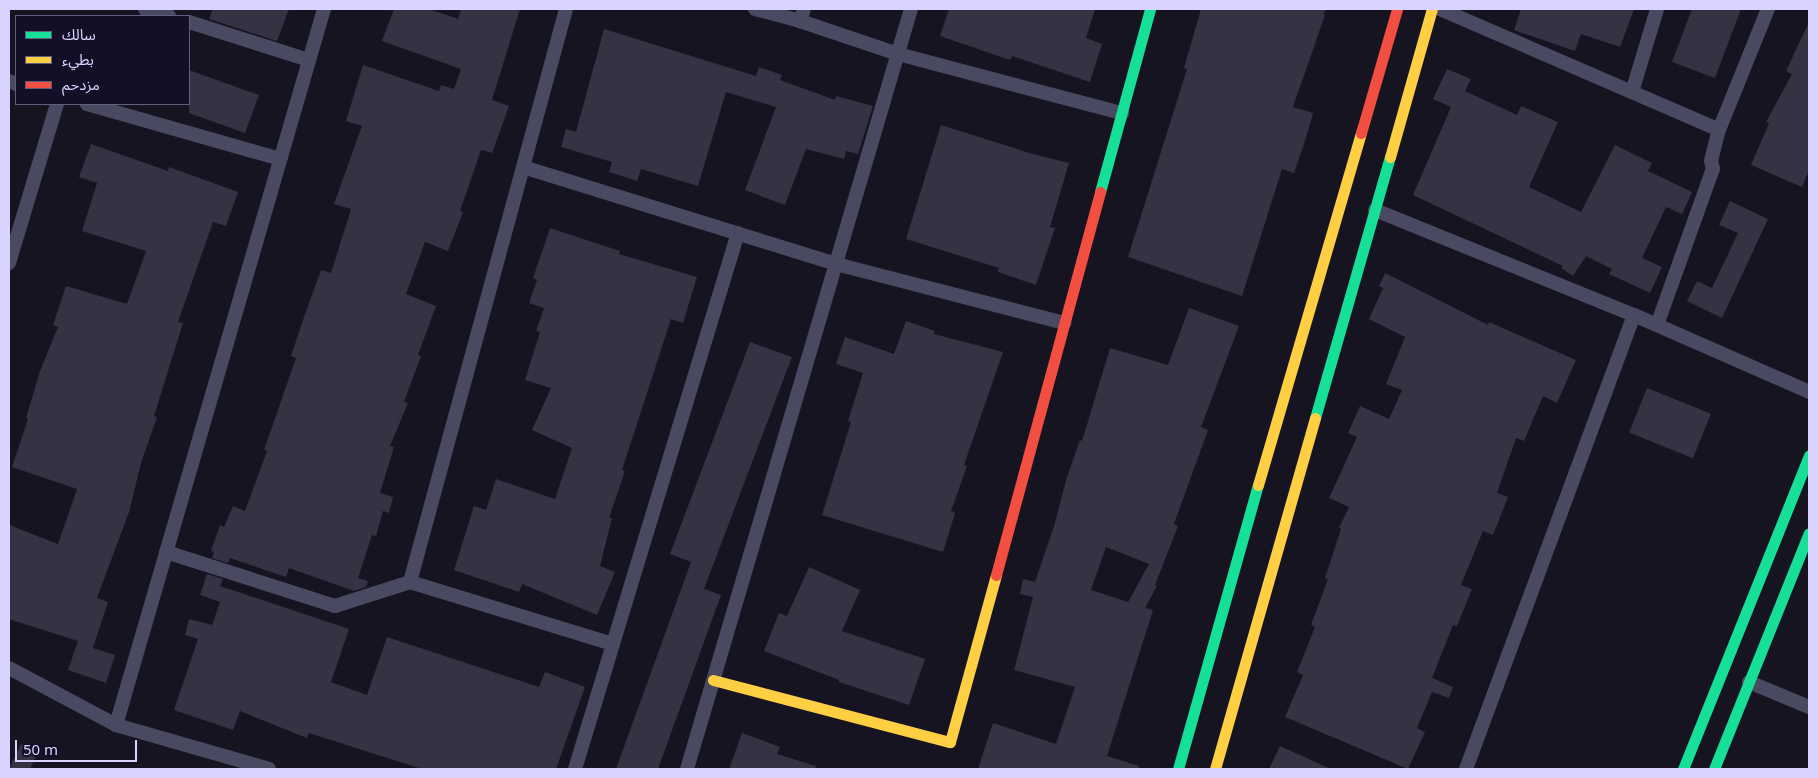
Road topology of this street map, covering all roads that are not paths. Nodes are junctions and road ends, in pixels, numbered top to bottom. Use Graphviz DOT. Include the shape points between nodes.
graph roads {
  1 [pos="145,9"];
  2 [pos="324,9"];
  3 [pos="566,9"];
  4 [pos="755,9"];
  5 [pos="911,9"];
  6 [pos="1150,9"];
  7 [pos="1397,9"];
  8 [pos="1432,9"];
  9 [pos="1440,9"];
  10 [pos="1657,9"];
  11 [pos="1768,9"];
  12 [pos="166,15"];
  13 [pos="802,15"];
  14 [pos="190,22"];
  15 [pos="898,54"];
  16 [pos="309,60"];
  17 [pos="1632,92"];
  18 [pos="57,105"];
  19 [pos="91,105"];
  20 [pos="1122,113"];
  21 [pos="1719,130"];
  22 [pos="280,159"];
  23 [pos="523,167"];
  24 [pos="1375,210"];
  25 [pos="738,233"];
  26 [pos="9,263"];
  27 [pos="836,264"];
  28 [pos="1634,315"];
  29 [pos="1064,323"];
  30 [pos="1657,325"];
  31 [pos="1809,392"];
  32 [pos="1809,455"];
  33 [pos="1809,533"];
  34 [pos="166,552"];
  35 [pos="410,582"];
  36 [pos="613,644"];
  37 [pos="9,668"];
  38 [pos="714,680"];
  39 [pos="1749,682"];
  40 [pos="1809,707"];
  41 [pos="116,725"];
  42 [pos="269,769"];
  43 [pos="575,769"];
  44 [pos="687,769"];
  45 [pos="1178,769"];
  46 [pos="1215,769"];
  47 [pos="1466,769"];
  48 [pos="1683,769"];
  49 [pos="1714,769"];
  1 -- 12 [label="street"];
  2 -- 16 [label="street"];
  3 -- 23 [label="street"];
  4 -- 13 [label="street"];
  5 -- 15 [label="street"];
  6 -- 20 [label="street"];
  7 -- 45 [label="street" via="1251,506"];
  8 -- 24 [label="street"];
  9 -- 17 [label="street"];
  10 -- 17 [label="street"];
  11 -- 21 [label="street"];
  13 -- 15 [label="street"];
  14 -- 16 [label="street"];
  15 -- 20 [label="street"];
  15 -- 27 [label="street"];
  16 -- 22 [label="street"];
  17 -- 21 [label="street"];
  18 -- 26 [label="street"];
  19 -- 22 [label="street"];
  20 -- 29 [label="street"];
  21 -- 30 [label="street" via="1711,161 1713,169"];
  22 -- 34 [label="street"];
  23 -- 25 [label="street"];
  23 -- 35 [label="street"];
  24 -- 28 [label="street"];
  24 -- 46 [label="street"];
  25 -- 27 [label="street"];
  25 -- 36 [label="street"];
  27 -- 29 [label="street"];
  27 -- 38 [label="street"];
  28 -- 30 [label="street"];
  28 -- 47 [label="street"];
  29 -- 38 [label="street" via="950,742"];
  30 -- 31 [label="street"];
  32 -- 48 [label="street"];
  33 -- 39 [label="street"];
  34 -- 35 [label="street" via="335,606"];
  34 -- 41 [label="street"];
  35 -- 36 [label="street"];
  36 -- 43 [label="street"];
  37 -- 41 [label="street"];
  38 -- 44 [label="street"];
  39 -- 40 [label="street"];
  39 -- 49 [label="street"];
  41 -- 42 [label="street"];
}
